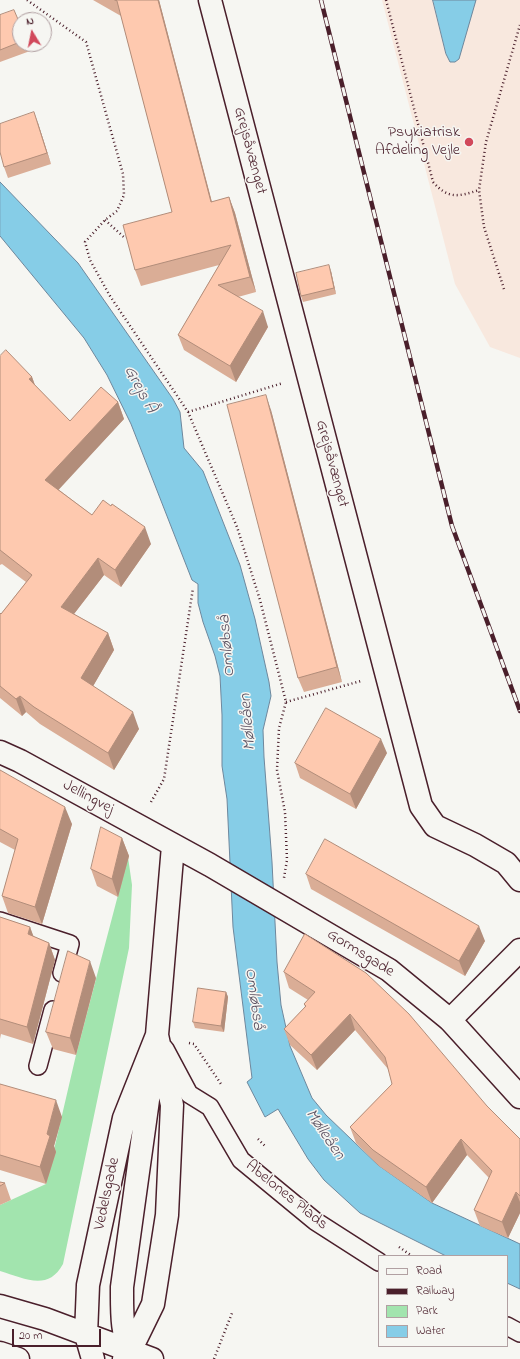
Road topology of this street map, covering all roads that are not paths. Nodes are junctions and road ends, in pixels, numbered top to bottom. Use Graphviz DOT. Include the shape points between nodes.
graph roads {
  1 [pos="210,0"];
  2 [pos="0,752"];
  3 [pos="173,846"];
  4 [pos="520,880"];
  5 [pos="0,921"];
  6 [pos="520,950"];
  7 [pos="450,1020"];
  8 [pos="157,1035"];
  9 [pos="38,1066"];
  10 [pos="520,1097"];
  11 [pos="378,1261"];
  12 [pos="0,1306"];
  13 [pos="508,1327"];
  14 [pos="520,1333"];
  15 [pos="86,1335"];
  16 [pos="0,1353"];
  17 [pos="129,1356"];
  18 [pos="18,1359"];
  19 [pos="93,1359"];
  20 [pos="152,1359"];
  1 -- 4 [label="main road, Grejsåvænget" via="421,806 435,826 506,863"];
  2 -- 3 [label="main road, Jellingvej" via="138,824"];
  3 -- 7 [label="main road, Gormsgade" via="389,970"];
  3 -- 8 [label="main road, Vedelsgade"];
  5 -- 9 [label="lane" via="70,944"];
  6 -- 7 [label="main road"];
  7 -- 10 [label="main road, Gormsgade"];
  8 -- 11 [label="lane, Abelones Plads" via="189,1094 210,1107 241,1160 315,1221"];
  8 -- 15 [label="main road, Vedelsgade" via="124,1118 88,1285"];
  8 -- 17 [label="main road" via="122,1287 122,1321"];
  8 -- 17 [label="main road, Vedelsgade" via="172,1106 167,1215 153,1304"];
  12 -- 15 [label="main road" via="45,1319"];
  13 -- 14 [label="lane"];
  15 -- 17 [label="main road"];
  15 -- 19 [label="main road, Vedelsgade"];
  16 -- 18 [label="main road"];
  17 -- 20 [label="main road"];
}
